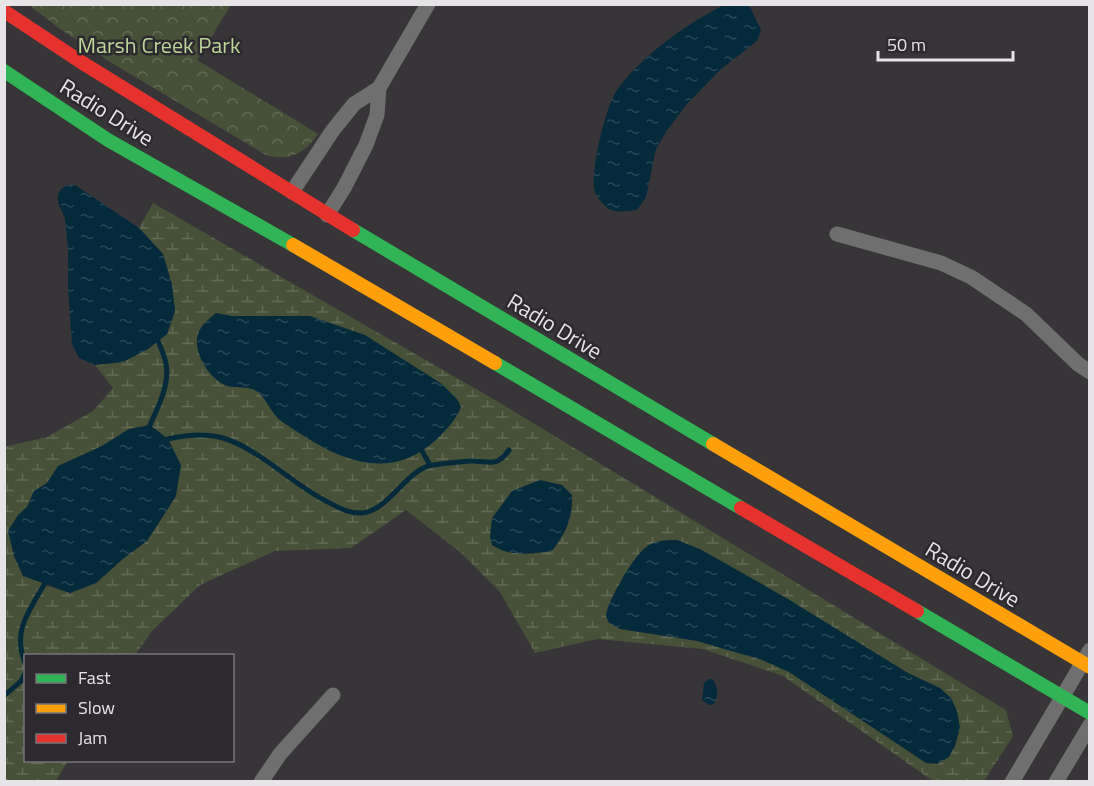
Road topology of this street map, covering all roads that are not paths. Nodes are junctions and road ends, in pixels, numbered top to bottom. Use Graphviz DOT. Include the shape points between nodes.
graph roads {
  1 [pos="428,4"];
  2 [pos="4,11"];
  3 [pos="4,71"];
  4 [pos="379,88"];
  5 [pos="292,192"];
  6 [pos="327,215"];
  7 [pos="837,234"];
  8 [pos="1089,372"];
  9 [pos="1087,660"];
  10 [pos="333,695"];
  11 [pos="1061,696"];
  12 [pos="1089,713"];
  13 [pos="1089,726"];
  14 [pos="261,782"];
  15 [pos="1012,782"];
  16 [pos="1056,782"];
  1 -- 4 [label="street"];
  2 -- 5 [label="main road, Radio Drive"];
  3 -- 11 [label="main road, Radio Drive" via="108,140 327,264"];
  4 -- 5 [label="street" via="354,104 333,129"];
  4 -- 6 [label="street" via="377,114 366,145"];
  5 -- 6 [label="main road, Radio Drive"];
  6 -- 9 [label="main road, Radio Drive"];
  7 -- 8 [label="street" via="941,263 971,277 1026,314"];
  9 -- 11 [label="street"];
  10 -- 14 [label="street" via="280,754"];
  11 -- 12 [label="main road, Radio Drive"];
  11 -- 15 [label="street"];
  13 -- 16 [label="street"];
}
